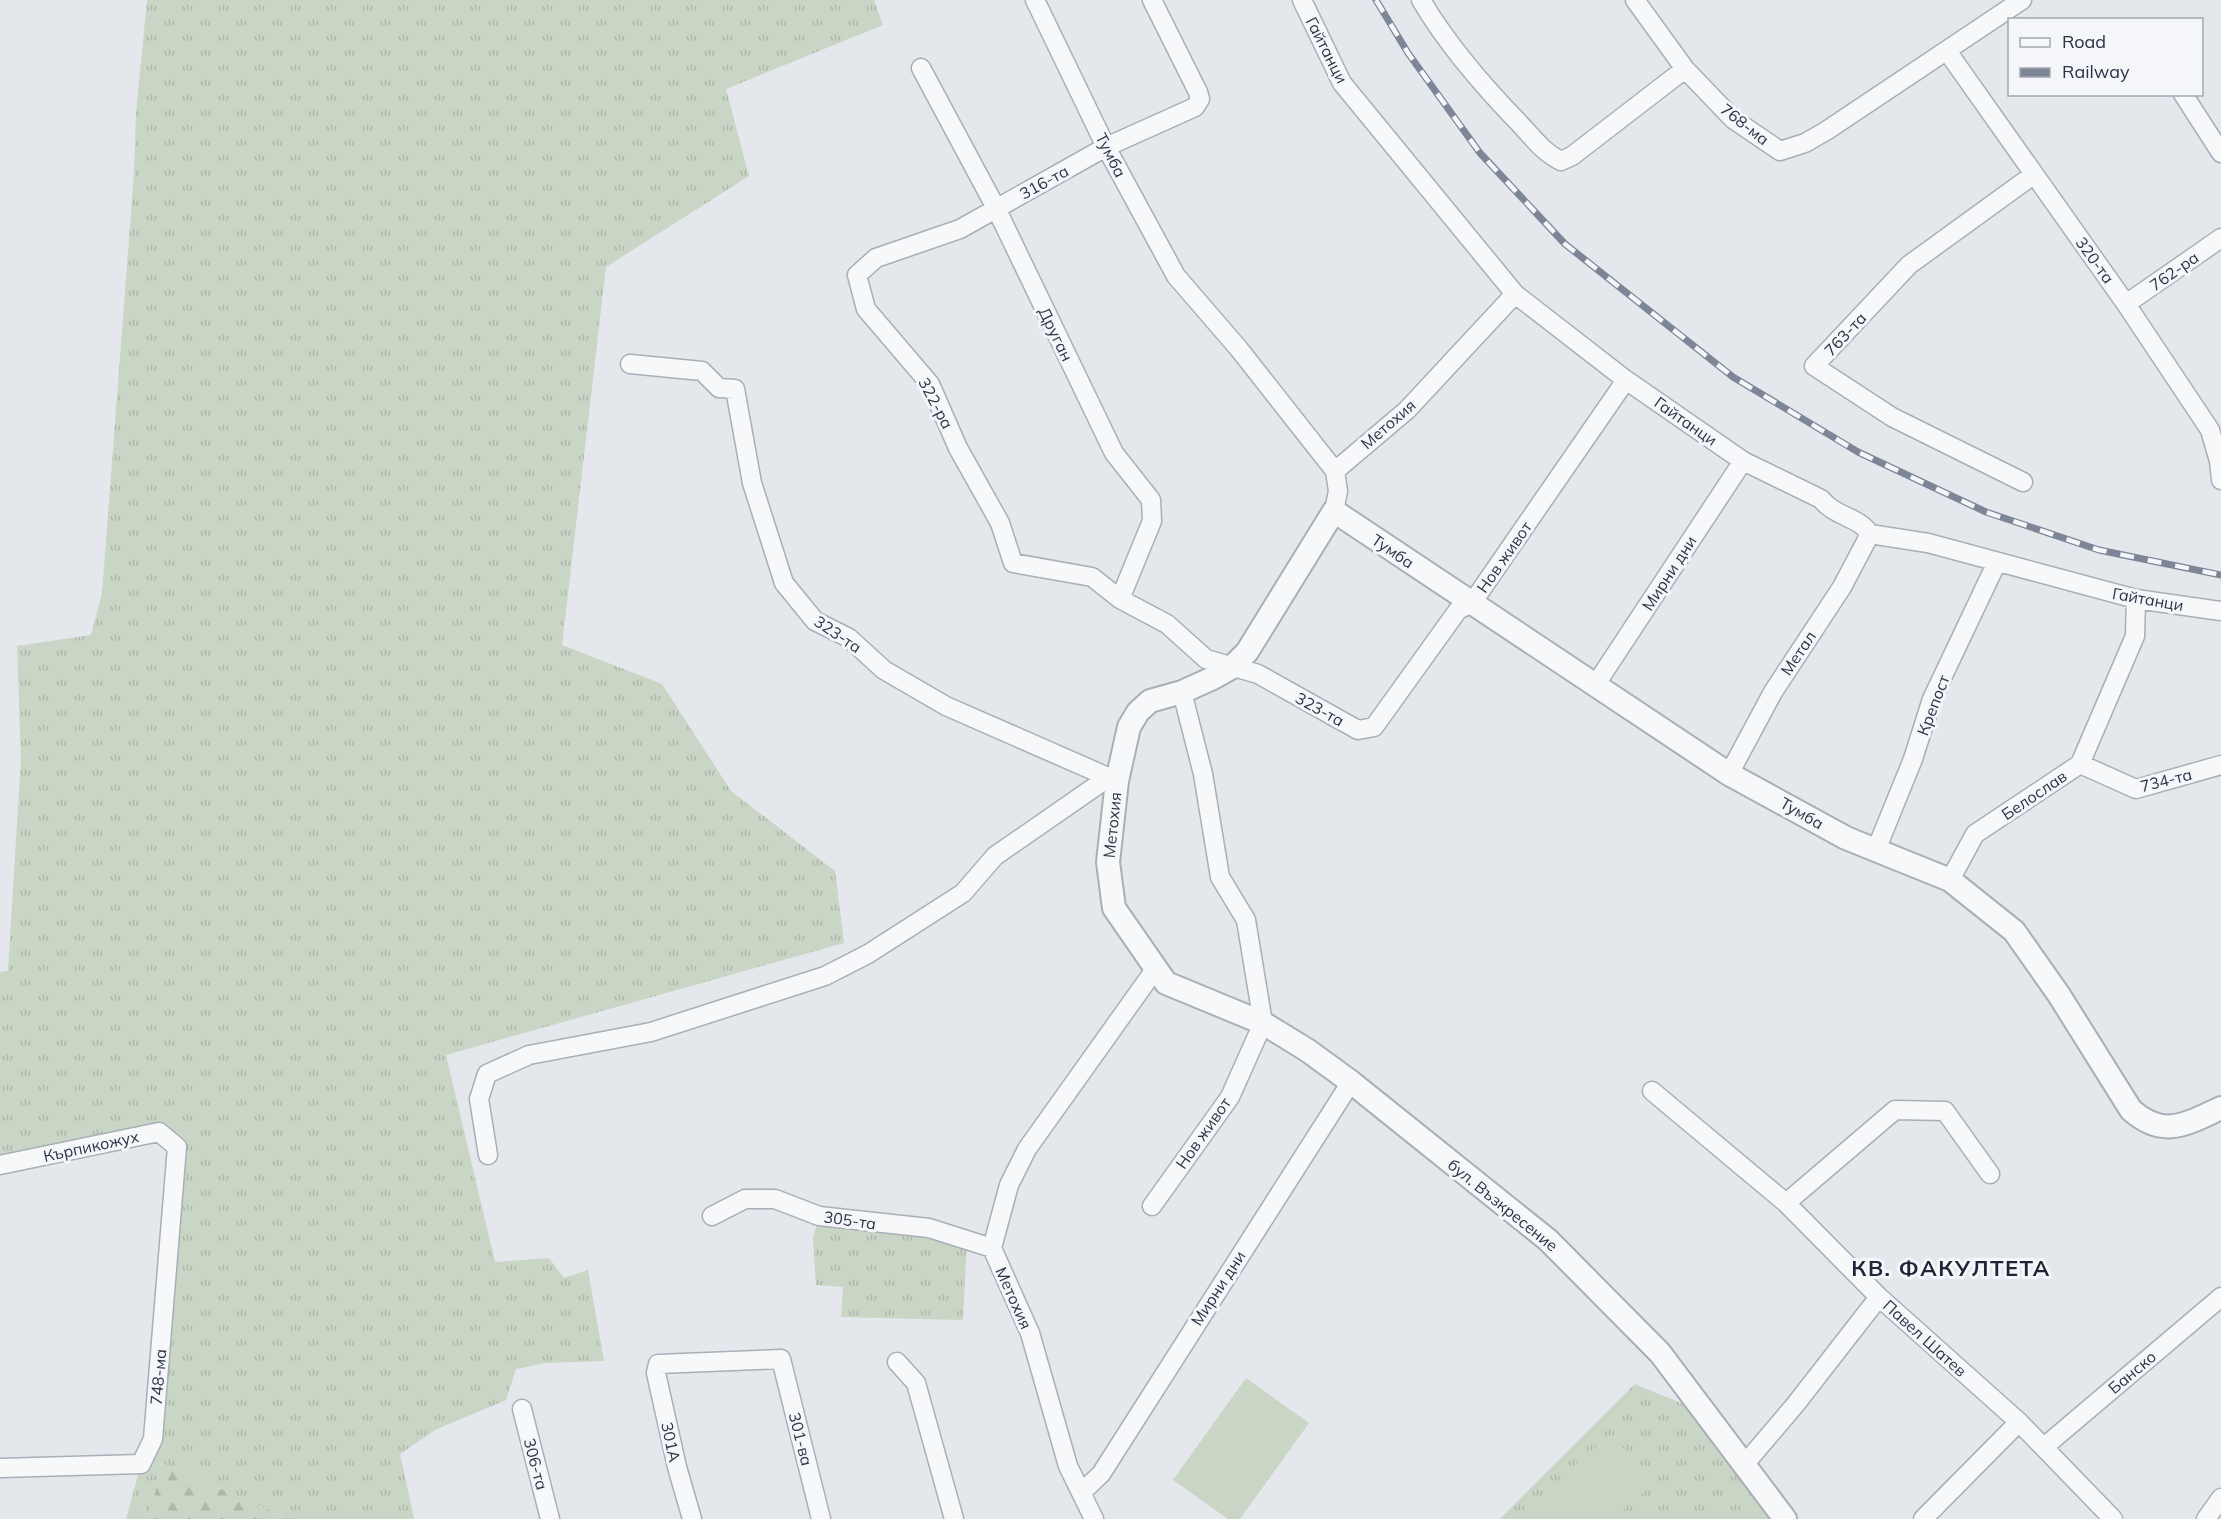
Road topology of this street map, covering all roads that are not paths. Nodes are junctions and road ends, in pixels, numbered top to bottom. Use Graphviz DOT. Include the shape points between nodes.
graph roads {
  1 [pos="1035,0"];
  2 [pos="1152,0"];
  3 [pos="1302,0"];
  4 [pos="1420,0"];
  5 [pos="1635,0"];
  6 [pos="2022,0"];
  7 [pos="1947,51"];
  8 [pos="921,69"];
  9 [pos="1685,69"];
  10 [pos="2184,96"];
  11 [pos="1106,147"];
  12 [pos="2221,153"];
  13 [pos="2033,175"];
  14 [pos="996,208"];
  15 [pos="2221,238"];
  16 [pos="876,258"];
  17 [pos="1515,294"];
  18 [pos="2126,304"];
  19 [pos="630,364"];
  20 [pos="1626,380"];
  21 [pos="1743,461"];
  22 [pos="1335,471"];
  23 [pos="2221,480"];
  24 [pos="2023,482"];
  25 [pos="1334,512"];
  26 [pos="1870,534"];
  27 [pos="1997,562"];
  28 [pos="1013,563"];
  29 [pos="1120,599"];
  30 [pos="2136,599"];
  31 [pos="1472,603"];
  32 [pos="2221,611"];
  33 [pos="1231,668"];
  34 [pos="1596,684"];
  35 [pos="1182,692"];
  36 [pos="1374,727"];
  37 [pos="2080,764"];
  38 [pos="2221,765"];
  39 [pos="1729,774"];
  40 [pos="1113,779"];
  41 [pos="1876,850"];
  42 [pos="1950,880"];
  43 [pos="1156,968"];
  44 [pos="1263,1023"];
  45 [pos="1351,1082"];
  46 [pos="1652,1091"];
  47 [pos="2221,1108"];
  48 [pos="177,1147"];
  49 [pos="488,1155"];
  50 [pos="0,1165"];
  51 [pos="1990,1174"];
  52 [pos="1786,1203"];
  53 [pos="1152,1206"];
  54 [pos="712,1216"];
  55 [pos="992,1248"];
  56 [pos="1879,1296"];
  57 [pos="2221,1298"];
  58 [pos="897,1362"];
  59 [pos="658,1364"];
  60 [pos="522,1408"];
  61 [pos="2019,1422"];
  62 [pos="2044,1447"];
  63 [pos="1743,1465"];
  64 [pos="0,1468"];
  65 [pos="1082,1492"];
  66 [pos="2221,1498"];
  67 [pos="550,1519"];
  68 [pos="692,1519"];
  69 [pos="821,1519"];
  70 [pos="954,1519"];
  71 [pos="1094,1519"];
  72 [pos="1785,1519"];
  73 [pos="1923,1519"];
  74 [pos="2113,1519"];
  75 [pos="2206,1519"];
  1 -- 11 [label="street, Тумба"];
  2 -- 11 [label="street, 316-та" via="1200,99 1195,106"];
  3 -- 17 [label="street, Гайтанци" via="1342,83"];
  4 -- 9 [label="street" via="1444,38 1500,104 1549,156 1561,161"];
  5 -- 9 [label="street, 768-ма"];
  6 -- 7 [label="street"];
  7 -- 9 [label="street, 768-ма" via="1826,131 1780,151 1733,119"];
  7 -- 13 [label="street, 320-та"];
  8 -- 14 [label="street, Друган"];
  10 -- 12 [label="street"];
  11 -- 14 [label="street, 316-та"];
  11 -- 22 [label="street, Тумба" via="1176,276"];
  13 -- 18 [label="street, 320-та"];
  13 -- 24 [label="street, 763-та" via="1910,265 1814,366 1892,417"];
  14 -- 16 [label="street, 316-та" via="960,229"];
  14 -- 29 [label="street, Друган" via="1114,453 1151,500 1152,520"];
  15 -- 18 [label="street, 762-ра"];
  16 -- 28 [label="street, 322-ра" via="857,275 866,309 930,384 958,448 1000,524"];
  17 -- 20 [label="street, Гайтанци"];
  17 -- 22 [label="street, Метохия" via="1407,410"];
  18 -- 23 [label="street, 320-та" via="2210,430 2220,461"];
  19 -- 40 [label="street, 323-та" via="702,372 719,388 735,389 752,483 784,583 814,621 849,638 884,670 946,706"];
  20 -- 21 [label="street, Гайтанци"];
  20 -- 31 [label="street, Нов живот"];
  21 -- 26 [label="street, Гайтанци" via="1821,499 1829,509 1863,524"];
  21 -- 34 [label="street, Мирни дни"];
  22 -- 25 [label="street, Метохия" via="1338,491"];
  25 -- 31 [label="street, Тумба"];
  25 -- 33 [label="street, Метохия" via="1247,652"];
  26 -- 27 [label="street, Гайтанци" via="1928,543"];
  26 -- 39 [label="street, Метал" via="1842,587 1773,692"];
  27 -- 30 [label="street, Гайтанци"];
  27 -- 41 [label="street, Крепост" via="1932,699 1913,759"];
  28 -- 29 [label="street, 323-та" via="1092,577"];
  29 -- 33 [label="street, 323-та" via="1167,624 1206,659"];
  30 -- 32 [label="street, Гайтанци"];
  30 -- 37 [label="street, Белослав" via="2135,636"];
  31 -- 34 [label="street, Тумба"];
  31 -- 36 [label="street, Нов живот" via="1458,610"];
  33 -- 35 [label="street, Метохия"];
  33 -- 36 [label="street, 323-та" via="1258,674 1358,730"];
  34 -- 39 [label="street, Тумба"];
  35 -- 40 [label="street, Метохия" via="1150,701 1138,712 1129,727"];
  35 -- 44 [label="street" via="1203,774 1221,877 1246,920"];
  37 -- 38 [label="street, 734-та" via="2136,789"];
  37 -- 42 [label="street, Белослав" via="1975,834"];
  39 -- 41 [label="street, Тумба" via="1846,838"];
  40 -- 43 [label="street, Метохия" via="1108,862 1114,908"];
  40 -- 49 [label="street" via="995,856 963,893 868,954 825,976 651,1032 529,1055 487,1074 479,1099"];
  41 -- 42 [label="street, Тумба"];
  42 -- 47 [label="street, Тумба" via="2014,931 2131,1110 2146,1123 2166,1128"];
  43 -- 44 [label="street, бул. Възкресение" via="1166,983"];
  43 -- 55 [label="street, Метохия" via="1026,1149 1009,1185"];
  44 -- 45 [label="street, бул. Възкресение"];
  44 -- 53 [label="street, Нов живот" via="1230,1097"];
  45 -- 63 [label="street, бул. Възкресение" via="1548,1240 1603,1293 1660,1353"];
  45 -- 65 [label="street, Мирни дни" via="1101,1474"];
  46 -- 52 [label="street, Павел Шатев"];
  48 -- 50 [label="street, Кърпикожух" via="159,1132"];
  48 -- 64 [label="street, 748-ма" via="153,1439 141,1464"];
  51 -- 52 [label="street" via="1945,1111 1895,1110"];
  52 -- 56 [label="street, Павел Шатев"];
  54 -- 55 [label="street, 305-та" via="745,1199 775,1199 819,1216 929,1228"];
  55 -- 65 [label="street, Метохия" via="1030,1333 1068,1466"];
  56 -- 61 [label="street, Павел Шатев"];
  56 -- 63 [label="street"];
  57 -- 62 [label="street, Банско"];
  58 -- 70 [label="street" via="916,1383"];
  59 -- 68 [label="street, 301А" via="656,1372"];
  59 -- 69 [label="street, 301-ва" via="781,1359"];
  60 -- 67 [label="street, 306-та"];
  61 -- 62 [label="street, Павел Шатев"];
  61 -- 73 [label="street"];
  62 -- 74 [label="street, Павел Шатев"];
  63 -- 72 [label="street, бул. Възкресение"];
  65 -- 71 [label="street, Метохия"];
  66 -- 75 [label="street"];
}
